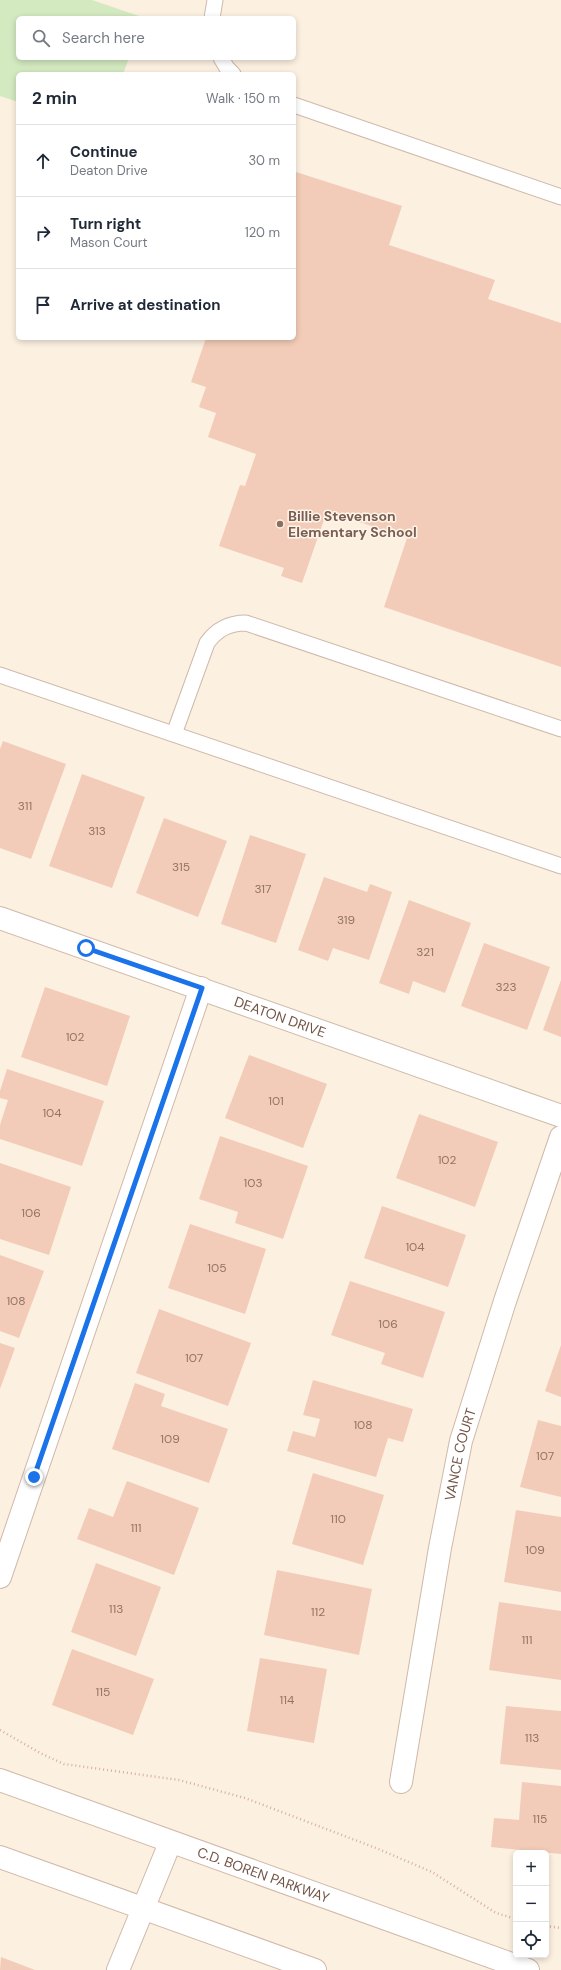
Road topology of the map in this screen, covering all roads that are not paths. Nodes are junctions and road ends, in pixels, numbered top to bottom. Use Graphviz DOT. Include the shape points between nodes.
graph roads {
  1 [pos="222,60"];
  2 [pos="231,72"];
  3 [pos="296,106"];
  4 [pos="561,197"];
  5 [pos="0,675"];
  6 [pos="561,729"];
  7 [pos="174,734"];
  8 [pos="561,866"];
  9 [pos="0,918"];
  10 [pos="202,988"];
  11 [pos="561,1116"];
  12 [pos="561,1137"];
  13 [pos="0,1577"];
  14 [pos="0,1780"];
  15 [pos="401,1782"];
  16 [pos="170,1843"];
  17 [pos="0,1857"];
  18 [pos="143,1908"];
  19 [pos="118,1970"];
  20 [pos="314,1970"];
  21 [pos="528,1970"];
  1 -- 2 [label="lane"];
  3 -- 4 [label="lane"];
  5 -- 7 [label="lane"];
  6 -- 7 [label="lane" via="246,623 234,623 214,634 207,643"];
  7 -- 8 [label="lane"];
  9 -- 10 [label="street, DEATON DRIVE"];
  10 -- 11 [label="street, DEATON DRIVE"];
  10 -- 13 [label="street"];
  12 -- 15 [label="street, VANCE COURT" via="504,1301 461,1441 440,1548"];
  14 -- 16 [label="street, C.D. BOREN PARKWAY"];
  16 -- 18 [label="street"];
  16 -- 21 [label="street, C.D. BOREN PARKWAY"];
  17 -- 18 [label="street"];
  18 -- 19 [label="street"];
  18 -- 20 [label="street"];
}
